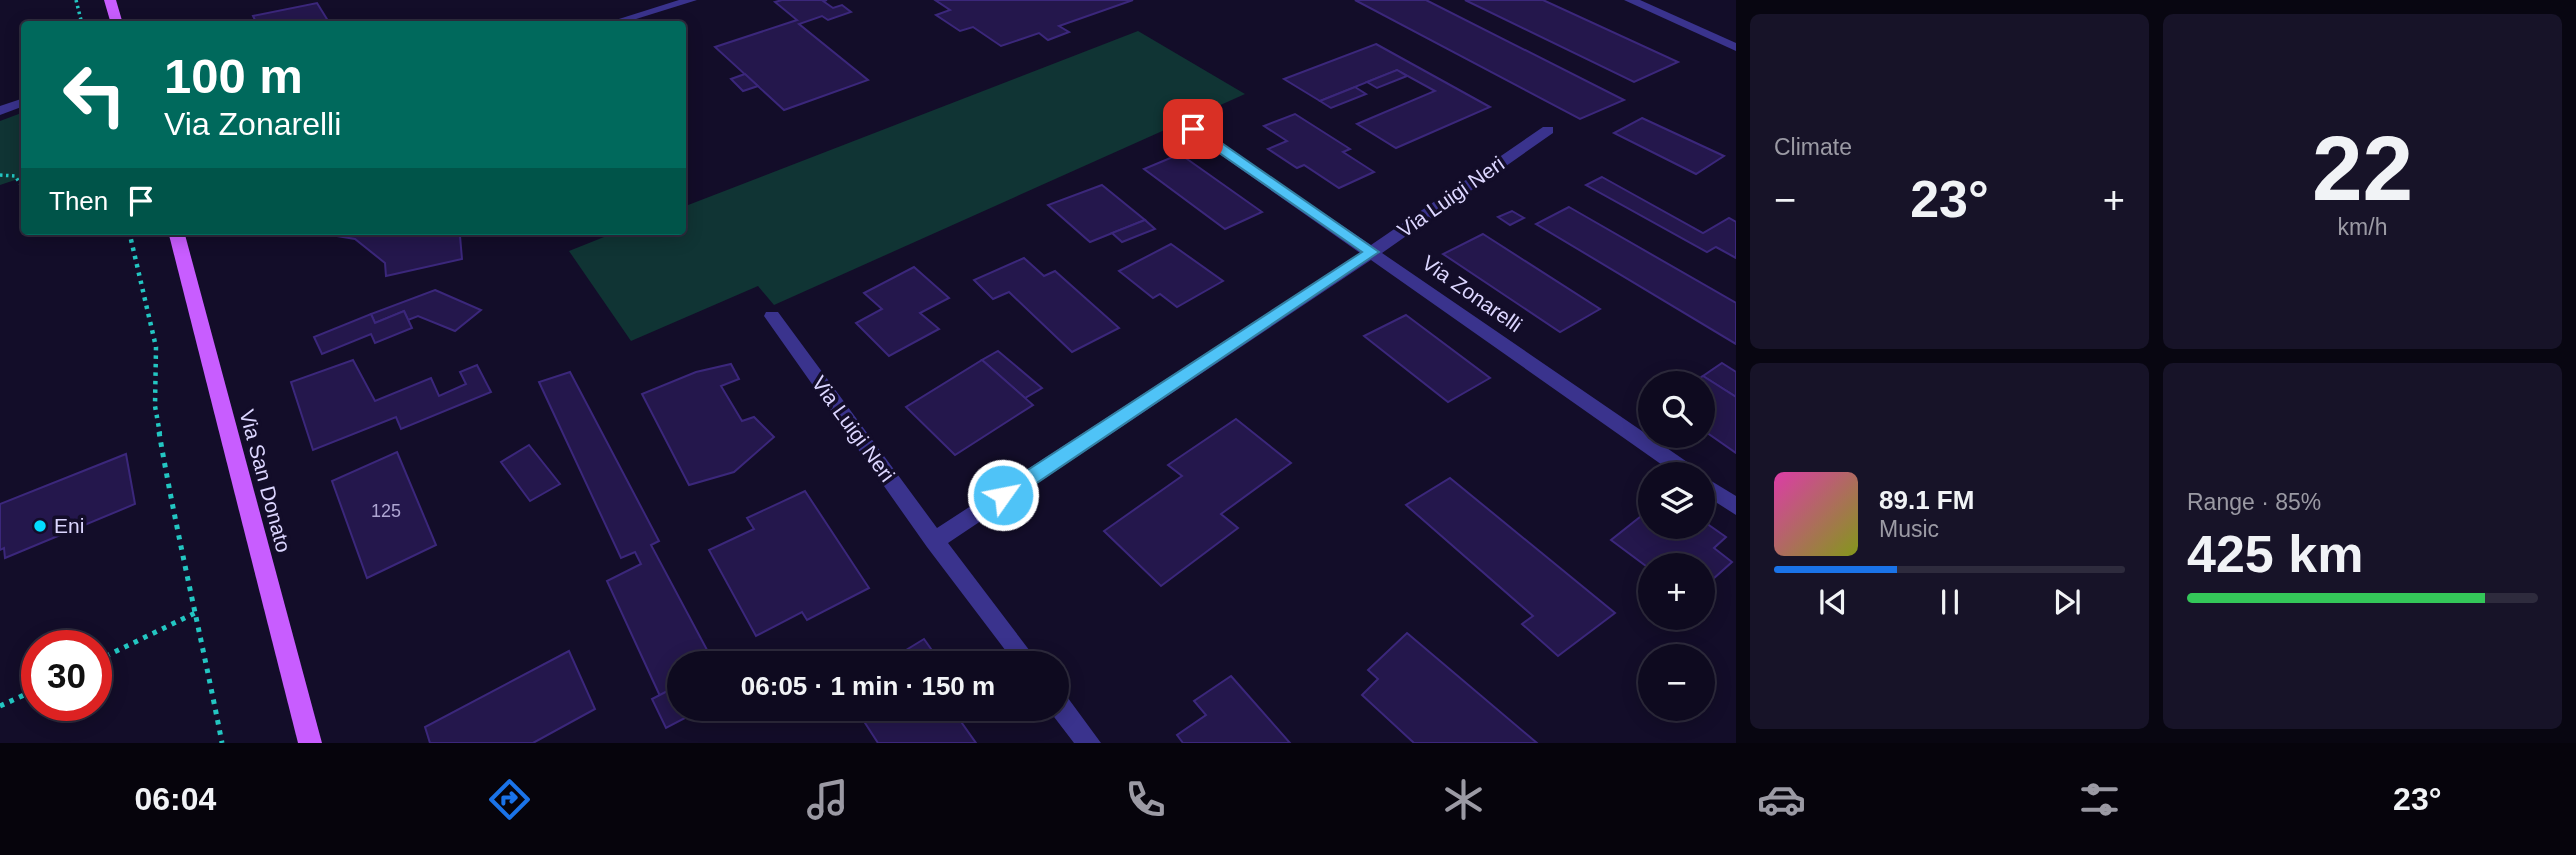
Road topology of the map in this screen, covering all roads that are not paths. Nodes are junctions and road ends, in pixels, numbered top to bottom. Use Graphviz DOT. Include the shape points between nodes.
graph roads {
  1 [pos="110,0"];
  2 [pos="691,0"];
  3 [pos="1630,0"];
  4 [pos="116,21"];
  5 [pos="619,21"];
  6 [pos="1736,47"];
  7 [pos="21,103"];
  8 [pos="0,111"];
  9 [pos="1193,129"];
  10 [pos="1548,130"];
  11 [pos="178,235"];
  12 [pos="1372,252"];
  13 [pos="772,316"];
  14 [pos="1672,462"];
  15 [pos="1715,492"];
  16 [pos="1736,507"];
  17 [pos="934,541"];
  18 [pos="1019,651"];
  19 [pos="1069,718"];
  20 [pos="310,743"];
  21 [pos="1088,743"];
  1 -- 4 [label="main road"];
  2 -- 5 [label="street"];
  3 -- 6 [label="street"];
  7 -- 8 [label="street"];
  9 -- 12 [label="street, Via Zonarelli"];
  10 -- 12 [label="street, Via Luigi Neri"];
  11 -- 20 [label="main road, Via San Donato"];
  12 -- 14 [label="street, Via Zonarelli"];
  12 -- 17 [label="street, Via Luigi Neri"];
  13 -- 17 [label="street, Via Luigi Neri"];
  15 -- 16 [label="street"];
  17 -- 18 [label="street, Via Luigi Neri"];
  19 -- 21 [label="street"];
}
